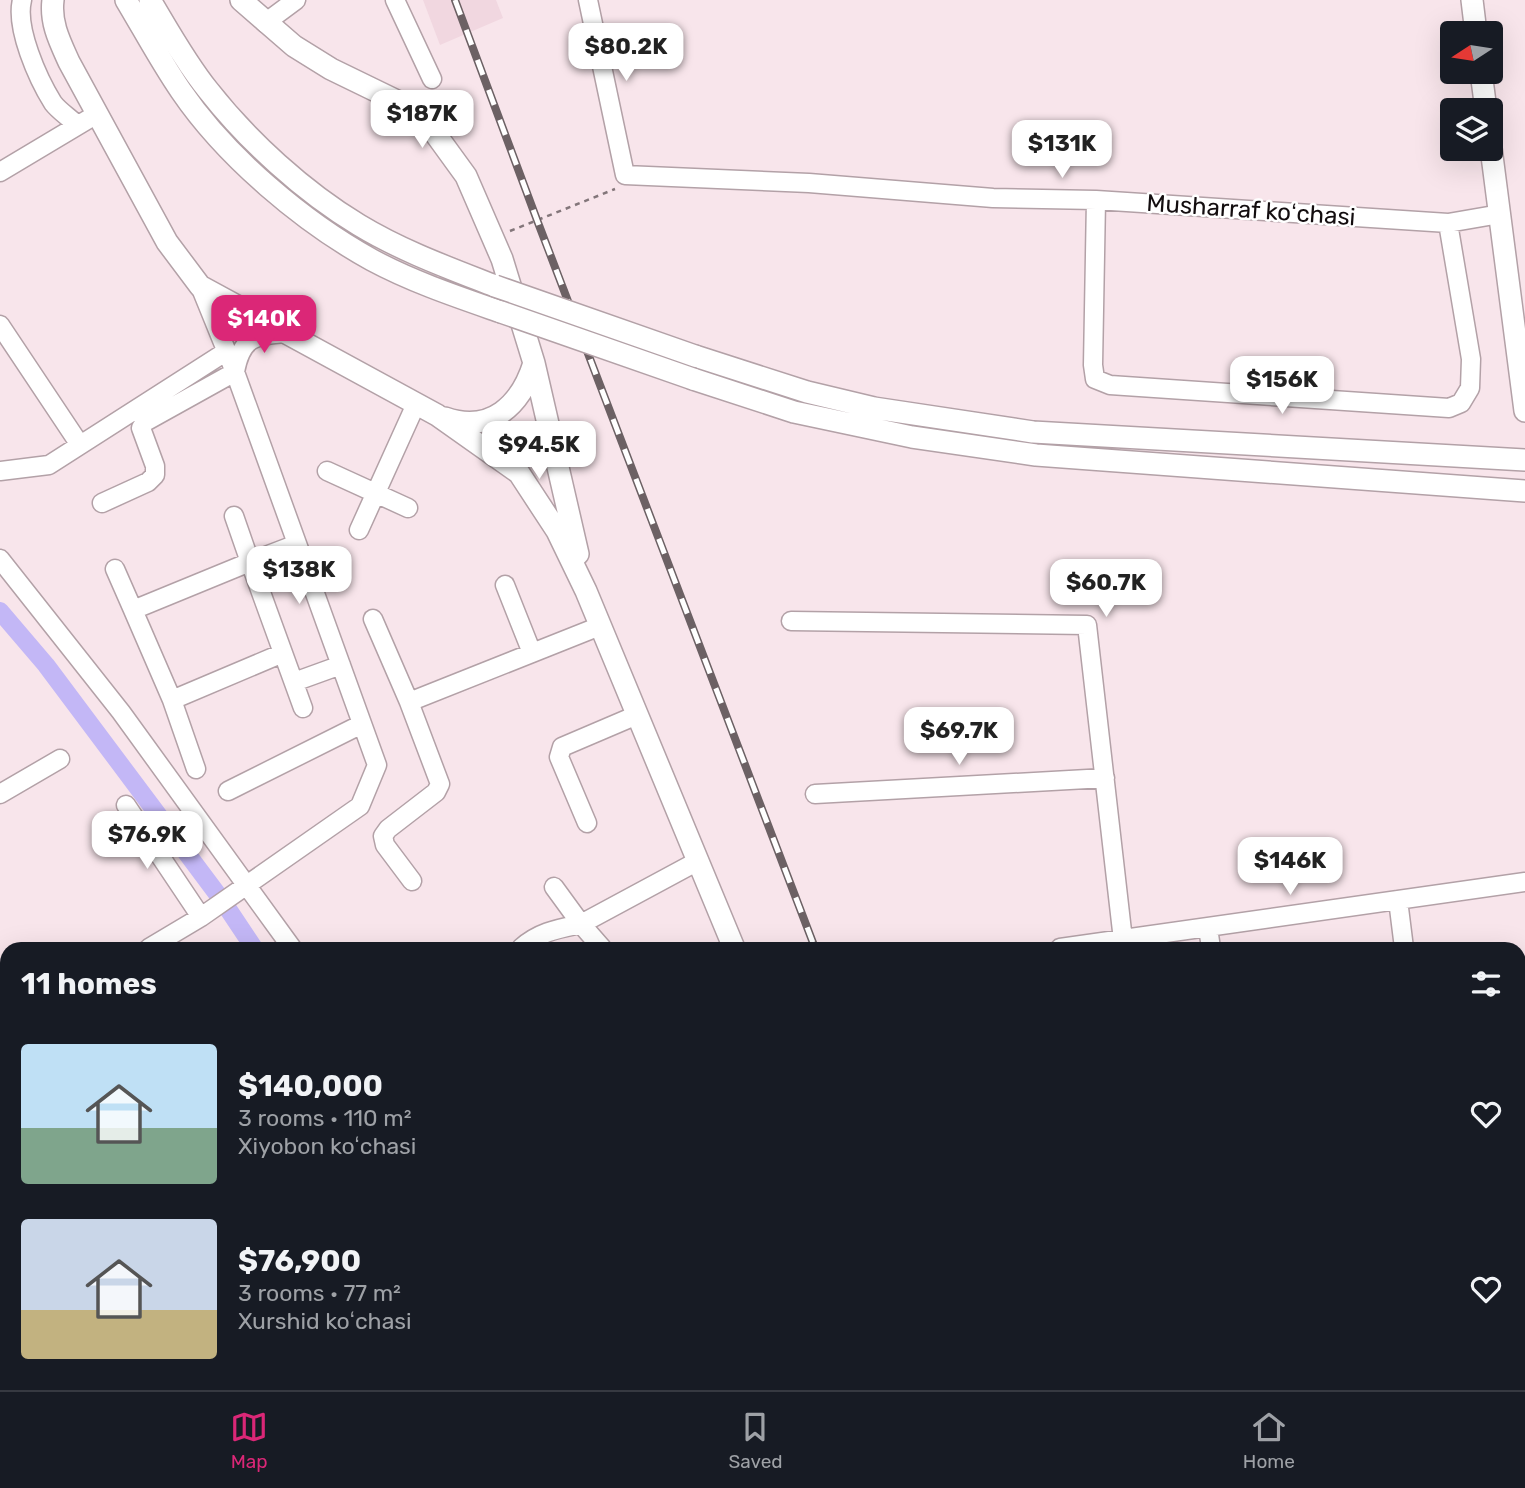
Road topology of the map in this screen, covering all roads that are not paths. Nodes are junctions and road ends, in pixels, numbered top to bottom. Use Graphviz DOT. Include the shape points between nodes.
graph roads {
  1 [pos="22,0"];
  2 [pos="125,0"];
  3 [pos="150,0"];
  4 [pos="241,0"];
  5 [pos="296,0"];
  6 [pos="395,0"];
  7 [pos="588,0"];
  8 [pos="1472,0"];
  9 [pos="53,3"];
  10 [pos="1475,21"];
  11 [pos="265,23"];
  12 [pos="432,79"];
  13 [pos="97,114"];
  14 [pos="77,125"];
  15 [pos="1493,161"];
  16 [pos="2,168"];
  17 [pos="1096,200"];
  18 [pos="1500,214"];
  19 [pos="1448,223"];
  20 [pos="200,286"];
  21 [pos="0,325"];
  22 [pos="286,333"];
  23 [pos="227,351"];
  24 [pos="534,363"];
  25 [pos="235,372"];
  26 [pos="1523,376"];
  27 [pos="416,404"];
  28 [pos="1525,411"];
  29 [pos="438,415"];
  30 [pos="80,445"];
  31 [pos="1525,460"];
  32 [pos="0,471"];
  33 [pos="327,471"];
  34 [pos="1525,491"];
  35 [pos="375,494"];
  36 [pos="102,503"];
  37 [pos="408,508"];
  38 [pos="234,516"];
  39 [pos="359,530"];
  40 [pos="297,544"];
  41 [pos="0,559"];
  42 [pos="250,562"];
  43 [pos="115,569"];
  44 [pos="505,584"];
  45 [pos="586,591"];
  46 [pos="133,610"];
  47 [pos="373,619"];
  48 [pos="791,621"];
  49 [pos="600,626"];
  50 [pos="283,653"];
  51 [pos="532,653"];
  52 [pos="341,664"];
  53 [pos="293,682"];
  54 [pos="172,700"];
  55 [pos="409,702"];
  56 [pos="303,708"];
  57 [pos="637,715"];
  58 [pos="362,724"];
  59 [pos="60,759"];
  60 [pos="197,769"];
  61 [pos="1105,778"];
  62 [pos="228,791"];
  63 [pos="0,794"];
  64 [pos="815,794"];
  65 [pos="126,804"];
  66 [pos="587,823"];
  67 [pos="698,861"];
  68 [pos="412,881"];
  69 [pos="1525,882"];
  70 [pos="246,885"];
  71 [pos="554,887"];
  72 [pos="1398,900"];
  73 [pos="201,917"];
  74 [pos="580,924"];
  75 [pos="1208,928"];
  76 [pos="1123,940"];
  77 [pos="159,942"];
  78 [pos="288,942"];
  79 [pos="528,942"];
  80 [pos="596,942"];
  81 [pos="732,942"];
  82 [pos="1107,942"];
  83 [pos="1210,942"];
  84 [pos="1403,942"];
  1 -- 14 [label="street" via="20,24 38,72 54,105"];
  2 -- 34 [label="main road, bridge" via="182,93 267,185 317,226 374,261 501,312 794,412 912,437 1036,455"];
  3 -- 31 [label="main road, bridge" via="208,90 253,139 303,187 359,225 495,286 695,356 874,408 1033,432"];
  4 -- 11 [label="main road"];
  5 -- 11 [label="street"];
  6 -- 12 [label="street"];
  7 -- 17 [label="street, Musharraf koʻchasi" via="625,175"];
  8 -- 10 [label="main road"];
  9 -- 13 [label="main road" via="56,35"];
  11 -- 24 [label="main road" via="312,58 405,105 429,125 467,176 494,237"];
  13 -- 14 [label="street"];
  13 -- 20 [label="main road" via="167,242"];
  14 -- 16 [label="street"];
  15 -- 18 [label="main road"];
  17 -- 19 [label="street, Musharraf koʻchasi"];
  17 -- 19 [label="street" via="1095,379 1110,384 1448,408 1461,403 1470,388 1471,359"];
  18 -- 19 [label="street, Musharraf koʻchasi"];
  18 -- 26 [label="main road"];
  20 -- 22 [label="main road"];
  20 -- 23 [label="street"];
  21 -- 30 [label="street"];
  22 -- 25 [label="street" via="263,334 247,341"];
  22 -- 27 [label="main road"];
  23 -- 25 [label="street"];
  23 -- 30 [label="street"];
  24 -- 29 [label="main road" via="521,392 498,415 467,423"];
  24 -- 45 [label="main road"];
  25 -- 36 [label="street" via="145,422 141,428 155,475"];
  25 -- 40 [label="street"];
  26 -- 28 [label="main road"];
  27 -- 29 [label="main road"];
  27 -- 35 [label="street"];
  29 -- 45 [label="main road" via="519,473 557,531"];
  30 -- 32 [label="street" via="49,465"];
  33 -- 35 [label="street"];
  35 -- 37 [label="street"];
  35 -- 39 [label="street"];
  38 -- 42 [label="street"];
  40 -- 42 [label="street"];
  40 -- 52 [label="street"];
  41 -- 70 [label="street" via="121,712"];
  42 -- 46 [label="street"];
  42 -- 50 [label="street"];
  43 -- 46 [label="street"];
  44 -- 51 [label="street"];
  45 -- 49 [label="main road"];
  46 -- 54 [label="street"];
  47 -- 55 [label="street"];
  48 -- 61 [label="street" via="1087,625"];
  49 -- 51 [label="street"];
  49 -- 57 [label="main road"];
  50 -- 53 [label="street"];
  50 -- 54 [label="street"];
  51 -- 55 [label="street"];
  52 -- 53 [label="street"];
  52 -- 58 [label="street"];
  53 -- 56 [label="street"];
  54 -- 60 [label="street"];
  55 -- 68 [label="street" via="440,784 383,836"];
  57 -- 66 [label="street" via="559,751"];
  57 -- 67 [label="main road"];
  58 -- 62 [label="street"];
  58 -- 70 [label="street" via="377,765 360,806"];
  59 -- 63 [label="street"];
  61 -- 64 [label="street"];
  61 -- 76 [label="street"];
  65 -- 73 [label="street"];
  67 -- 74 [label="street"];
  67 -- 81 [label="main road"];
  69 -- 72 [label="street"];
  70 -- 73 [label="street"];
  70 -- 78 [label="street"];
  71 -- 74 [label="street"];
  72 -- 75 [label="street"];
  72 -- 84 [label="street"];
  73 -- 77 [label="street"];
  74 -- 79 [label="street" via="545,932"];
  74 -- 80 [label="street"];
  75 -- 76 [label="street"];
  75 -- 83 [label="street"];
  76 -- 82 [label="street"];
}
